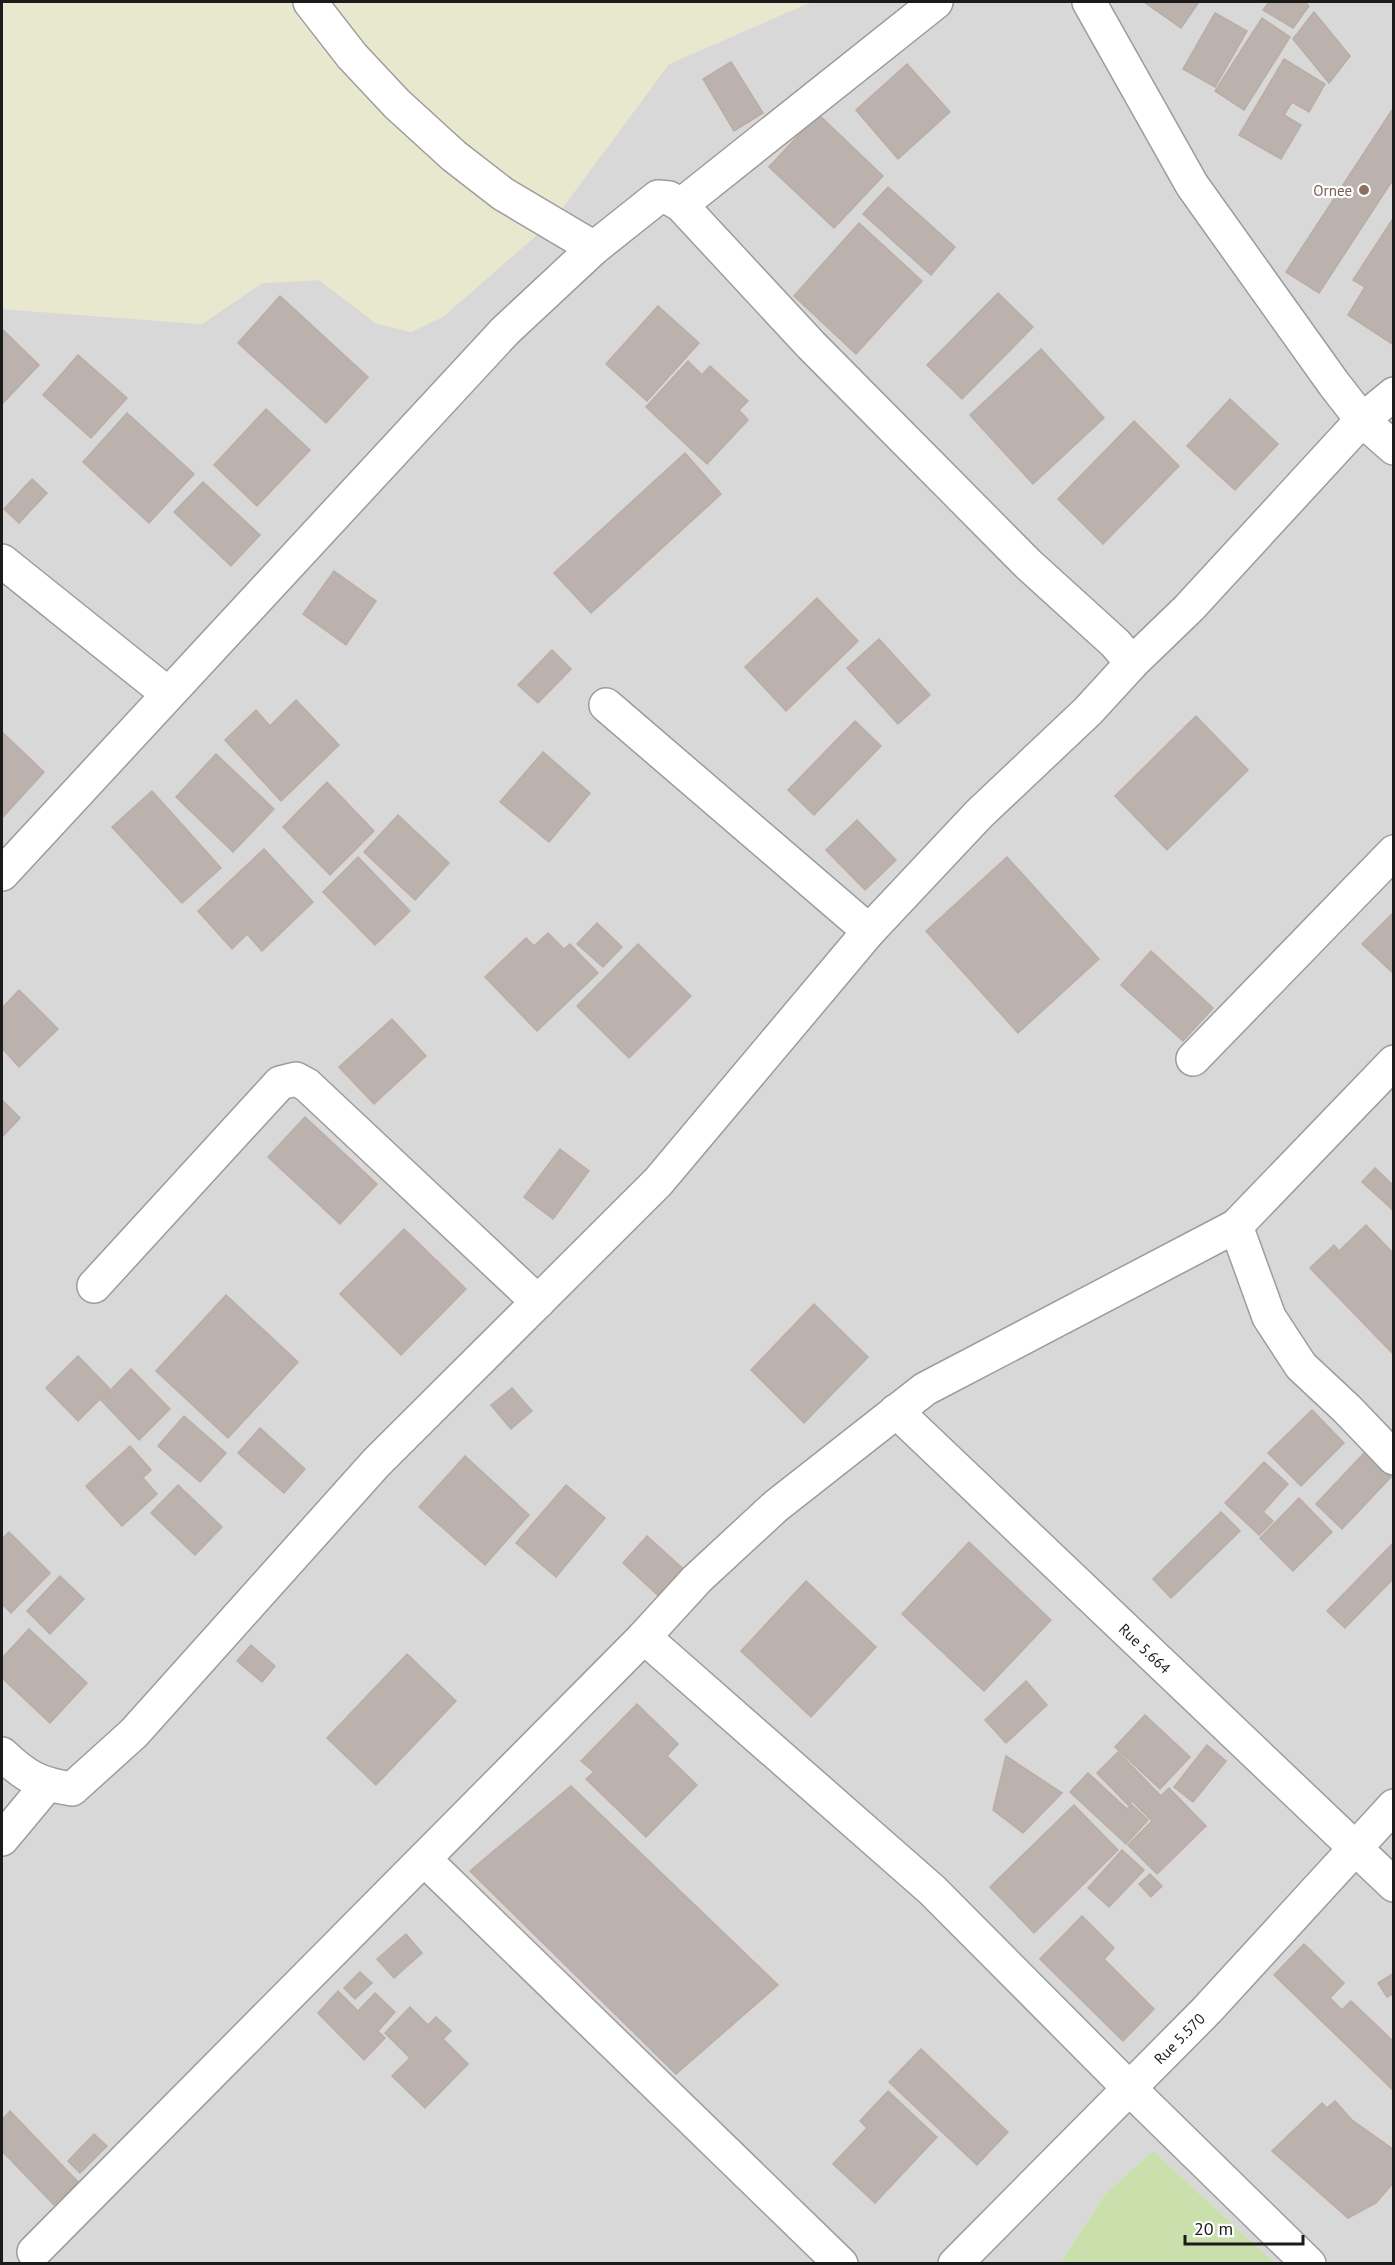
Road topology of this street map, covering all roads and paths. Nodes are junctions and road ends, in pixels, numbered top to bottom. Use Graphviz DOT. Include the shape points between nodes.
graph roads {
  1 [pos="310,2"];
  2 [pos="936,2"];
  3 [pos="1089,2"];
  4 [pos="681,205"];
  5 [pos="594,248"];
  6 [pos="1394,394"];
  7 [pos="1362,420"];
  8 [pos="1394,448"];
  9 [pos="2,561"];
  10 [pos="1132,663"];
  11 [pos="168,694"];
  12 [pos="606,705"];
  13 [pos="1394,852"];
  14 [pos="2,874"];
  15 [pos="869,931"];
  16 [pos="1193,1059"];
  17 [pos="1394,1062"];
  18 [pos="1236,1227"];
  19 [pos="94,1286"];
  20 [pos="538,1302"];
  21 [pos="896,1411"];
  22 [pos="1394,1458"];
  23 [pos="644,1637"];
  24 [pos="2,1754"];
  25 [pos="47,1785"];
  26 [pos="1394,1806"];
  27 [pos="2,1839"];
  28 [pos="1354,1849"];
  29 [pos="424,1859"];
  30 [pos="1394,1885"];
  31 [pos="1129,2088"];
  32 [pos="34,2252"];
  33 [pos="841,2264"];
  34 [pos="955,2264"];
  35 [pos="1310,2264"];
  1 -- 5 [label="street" via="351,56 454,156 503,194"];
  2 -- 4 [label="street"];
  3 -- 7 [label="street" via="1192,185"];
  4 -- 5 [label="street" via="669,198 658,198"];
  4 -- 10 [label="street" via="828,362"];
  5 -- 11 [label="street" via="505,331"];
  6 -- 7 [label="street"];
  7 -- 8 [label="street"];
  7 -- 10 [label="street" via="1189,608"];
  9 -- 11 [label="street"];
  10 -- 15 [label="street" via="1088,711 979,814"];
  11 -- 14 [label="street"];
  12 -- 15 [label="street"];
  13 -- 16 [label="street"];
  15 -- 20 [label="street" via="658,1182"];
  17 -- 18 [label="street"];
  18 -- 21 [label="street" via="925,1389"];
  18 -- 22 [label="street" via="1269,1317 1301,1366"];
  19 -- 20 [label="street" via="280,1083 296,1079 307,1085"];
  20 -- 25 [label="street" via="376,1463 134,1733 72,1789"];
  21 -- 23 [label="street" via="776,1506 697,1579"];
  21 -- 28 [label="street, Rue 5.664"];
  23 -- 29 [label="street"];
  23 -- 31 [label="street" via="932,1890"];
  24 -- 25 [label="street" via="21,1772"];
  25 -- 27 [label="street"];
  26 -- 28 [label="street, Rue 5.570"];
  28 -- 30 [label="street, Rue 5.664"];
  28 -- 31 [label="street, Rue 5.570" via="1207,2010"];
  29 -- 32 [label="street"];
  29 -- 33 [label="street"];
  31 -- 34 [label="street, Rue 5.570"];
  31 -- 35 [label="street"];
}
